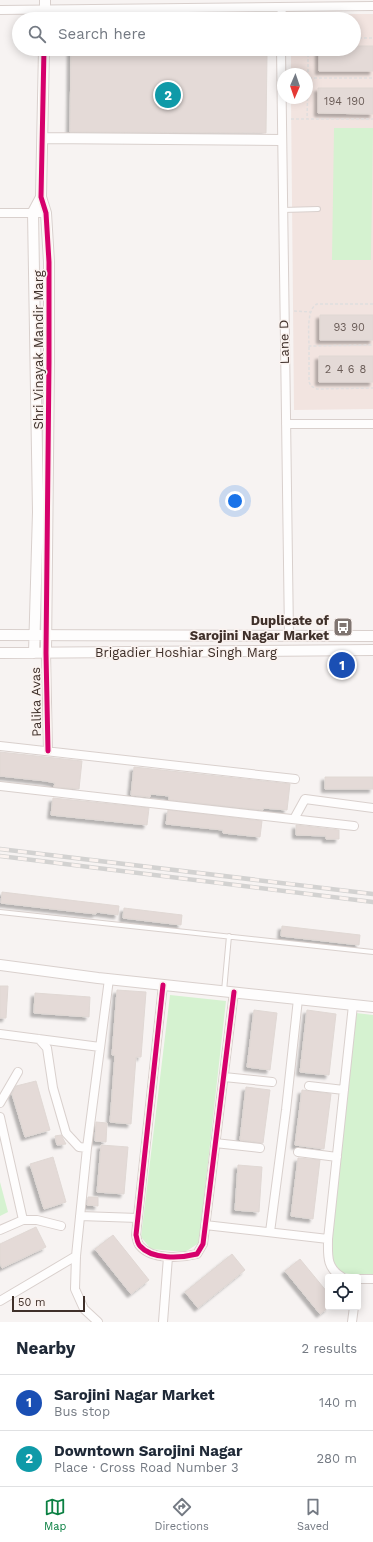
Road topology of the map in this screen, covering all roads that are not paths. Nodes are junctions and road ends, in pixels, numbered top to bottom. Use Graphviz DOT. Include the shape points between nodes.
graph roads {
  1 [pos="310,4"];
  2 [pos="373,6"];
  3 [pos="282,7"];
  4 [pos="0,10"];
  5 [pos="45,10"];
  6 [pos="282,12"];
  7 [pos="44,56"];
  8 [pos="281,56"];
  9 [pos="43,138"];
  10 [pos="282,140"];
  11 [pos="41,197"];
  12 [pos="282,210"];
  13 [pos="318,210"];
  14 [pos="33,212"];
  15 [pos="46,212"];
  16 [pos="0,213"];
  17 [pos="286,424"];
  18 [pos="373,424"];
  19 [pos="0,635"];
  20 [pos="35,635"];
  21 [pos="46,635"];
  22 [pos="290,636"];
  23 [pos="373,636"];
  24 [pos="373,650"];
  25 [pos="0,653"];
  26 [pos="34,653"];
  27 [pos="46,653"];
  28 [pos="0,746"];
  29 [pos="48,751"];
  30 [pos="295,779"];
  31 [pos="0,786"];
  32 [pos="373,808"];
  33 [pos="294,819"];
  34 [pos="354,826"];
  35 [pos="0,912"];
  36 [pos="229,936"];
  37 [pos="373,952"];
  38 [pos="0,965"];
  39 [pos="109,979"];
  40 [pos="163,985"];
  41 [pos="229,992"];
  42 [pos="298,999"];
  43 [pos="353,1005"];
  44 [pos="373,1007"];
  45 [pos="0,1034"];
  46 [pos="39,1039"];
  47 [pos="100,1047"];
  48 [pos="18,1072"];
  49 [pos="224,1077"];
  50 [pos="272,1082"];
  51 [pos="309,1086"];
  52 [pos="344,1090"];
  53 [pos="0,1103"];
  54 [pos="0,1117"];
  55 [pos="215,1143"];
  56 [pos="87,1148"];
  57 [pos="260,1148"];
  58 [pos="298,1152"];
  59 [pos="337,1157"];
  60 [pos="80,1216"];
  61 [pos="138,1218"];
  62 [pos="23,1220"];
  63 [pos="205,1225"];
  64 [pos="61,1226"];
  65 [pos="0,1230"];
  66 [pos="270,1232"];
  67 [pos="328,1239"];
  68 [pos="76,1256"];
  69 [pos="168,1257"];
  70 [pos="338,1274"];
  71 [pos="361,1279"];
  72 [pos="373,1279"];
  73 [pos="0,1301"];
  74 [pos="354,1310"];
  75 [pos="98,1322"];
  76 [pos="163,1322"];
  77 [pos="352,1322"];
  1 -- 2 [label="street"];
  1 -- 3 [label="street"];
  3 -- 5 [label="street"];
  3 -- 6 [label="street"];
  4 -- 5 [label="street"];
  7 -- 9 [label="street, Shri Vinayak Mandir Marg"];
  8 -- 10 [label="street, Lane D"];
  9 -- 10 [label="street"];
  9 -- 11 [label="street, Shri Vinayak Mandir Marg"];
  10 -- 12 [label="street, Lane D"];
  11 -- 14 [label="street"];
  11 -- 15 [label="street, Shri Vinayak Mandir Marg"];
  12 -- 13 [label="lane"];
  12 -- 17 [label="street, Lane D"];
  14 -- 15 [label="street"];
  14 -- 16 [label="street"];
  14 -- 20 [label="street" via="38,512"];
  15 -- 21 [label="street, Shri Vinayak Mandir Marg" via="49,262"];
  17 -- 18 [label="street"];
  17 -- 22 [label="street, Lane D"];
  19 -- 20 [label="street"];
  20 -- 21 [label="street"];
  20 -- 26 [label="street"];
  21 -- 22 [label="street"];
  21 -- 27 [label="street, Shri Vinayak Mandir Marg"];
  22 -- 23 [label="street"];
  24 -- 27 [label="street, Brigadier Hoshiar Singh Marg"];
  25 -- 26 [label="street, Brigadier Hoshiar Singh Marg"];
  26 -- 27 [label="street, Brigadier Hoshiar Singh Marg"];
  27 -- 29 [label="street, Palika Avas"];
  28 -- 29 [label="street"];
  29 -- 30 [label="street"];
  31 -- 33 [label="street"];
  32 -- 33 [label="street" via="305,800"];
  33 -- 34 [label="street"];
  35 -- 36 [label="lane"];
  36 -- 37 [label="lane"];
  36 -- 41 [label="lane"];
  38 -- 39 [label="street"];
  39 -- 40 [label="street"];
  39 -- 47 [label="street"];
  40 -- 41 [label="street"];
  40 -- 61 [label="street"];
  41 -- 42 [label="street"];
  41 -- 49 [label="street"];
  42 -- 43 [label="street"];
  42 -- 66 [label="street"];
  43 -- 44 [label="street"];
  43 -- 52 [label="street"];
  45 -- 46 [label="street"];
  46 -- 47 [label="street"];
  46 -- 56 [label="street" via="47,1048 53,1088 66,1133 78,1147"];
  47 -- 56 [label="street"];
  48 -- 53 [label="street"];
  49 -- 50 [label="street"];
  49 -- 55 [label="street"];
  51 -- 52 [label="street"];
  52 -- 59 [label="street"];
  54 -- 62 [label="street"];
  55 -- 57 [label="street"];
  55 -- 63 [label="street"];
  56 -- 60 [label="street"];
  58 -- 59 [label="street"];
  59 -- 67 [label="street"];
  60 -- 61 [label="street"];
  60 -- 68 [label="street"];
  61 -- 69 [label="street" via="136,1235 139,1245 148,1252"];
  62 -- 64 [label="street" via="36,1220"];
  62 -- 65 [label="street"];
  63 -- 66 [label="street"];
  63 -- 69 [label="street" via="203,1244 197,1254"];
  66 -- 67 [label="street"];
  67 -- 70 [label="street" via="328,1259 332,1269"];
  68 -- 73 [label="street"];
  68 -- 75 [label="street" via="75,1289 84,1309"];
  69 -- 76 [label="street"];
  71 -- 72 [label="street"];
  74 -- 77 [label="street"];
}
